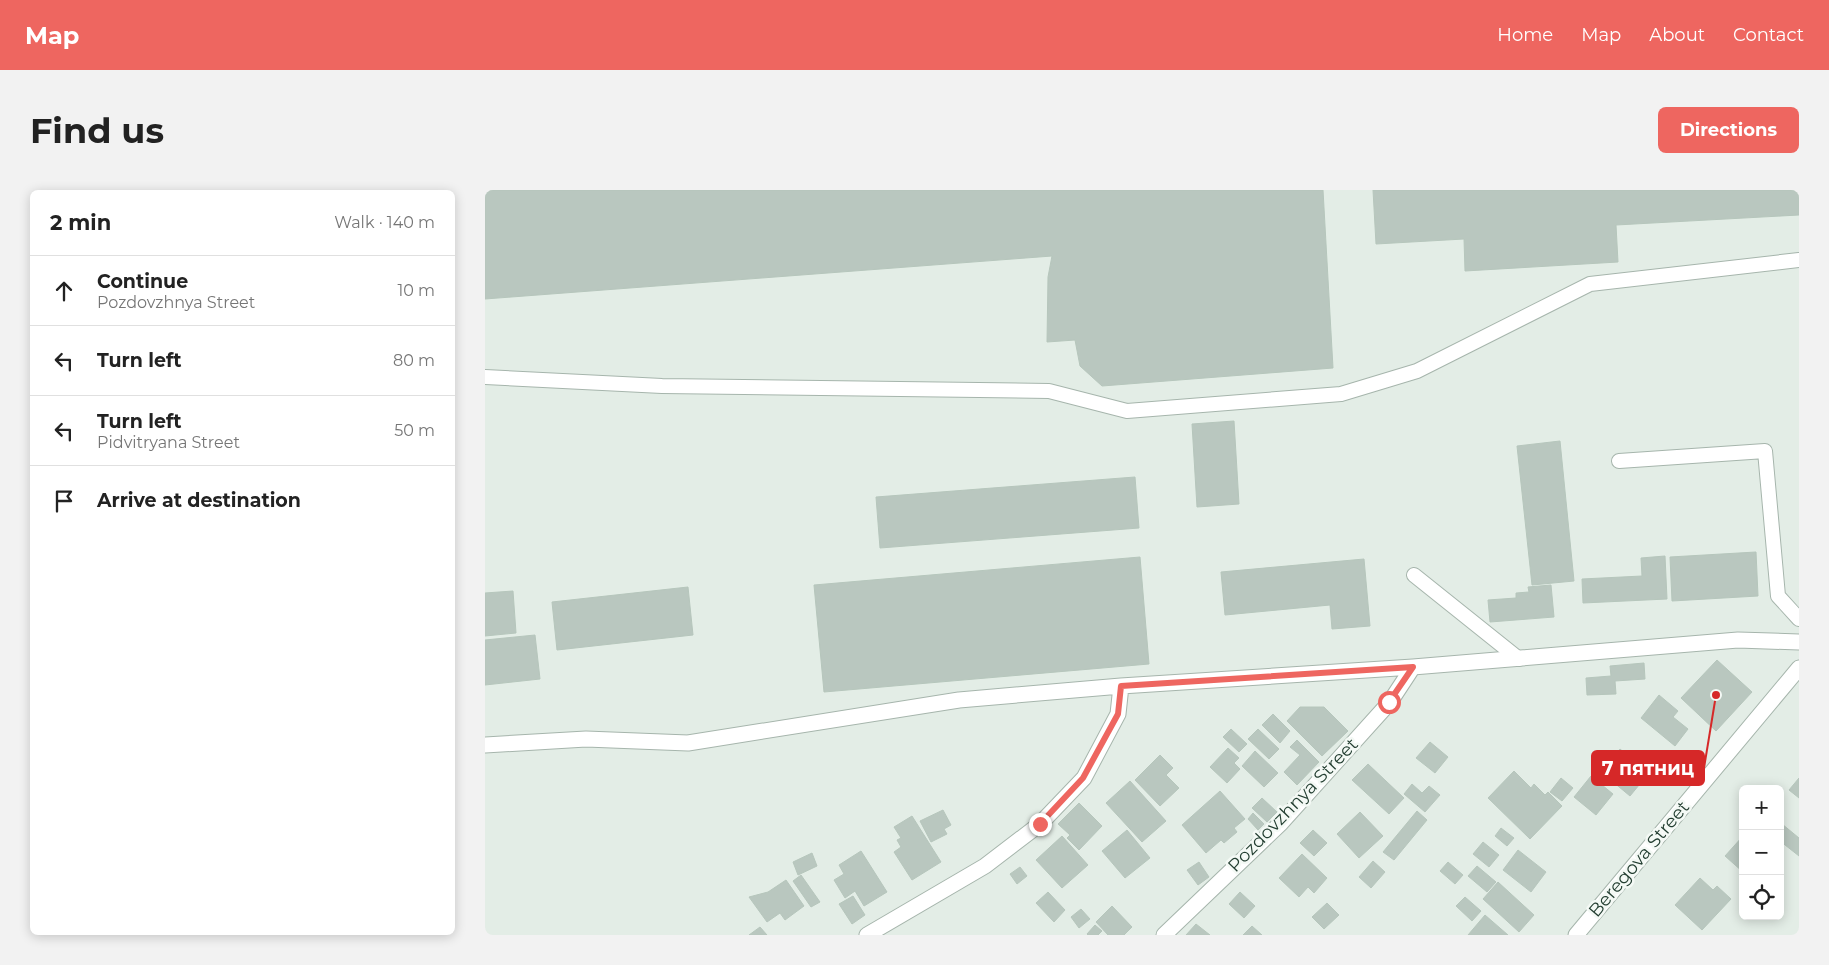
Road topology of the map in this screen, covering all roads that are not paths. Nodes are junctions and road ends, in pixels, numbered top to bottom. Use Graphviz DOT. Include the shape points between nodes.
graph roads {
  1 [pos="1799,260"];
  2 [pos="485,377"];
  3 [pos="1619,461"];
  4 [pos="1414,575"];
  5 [pos="1799,620"];
  6 [pos="1799,642"];
  7 [pos="1519,658"];
  8 [pos="1413,667"];
  9 [pos="1799,668"];
  10 [pos="1121,686"];
  11 [pos="485,745"];
  12 [pos="867,935"];
  13 [pos="1164,935"];
  14 [pos="1576,935"];
  1 -- 2 [label="lane" via="1590,284 1417,371 1341,394 1127,411 1049,391 662,386"];
  3 -- 5 [label="lane" via="1765,452 1778,596"];
  4 -- 7 [label="lane"];
  6 -- 7 [label="street" via="1738,640"];
  7 -- 8 [label="street"];
  8 -- 10 [label="street"];
  8 -- 13 [label="street, Pozdovzhnya Street" via="1389,702 1281,823"];
  9 -- 14 [label="street, Beregova Street"];
  10 -- 11 [label="street" via="959,700 688,743 586,739"];
  10 -- 12 [label="street" via="1118,714 1083,778 1040,824 985,866"];
}
